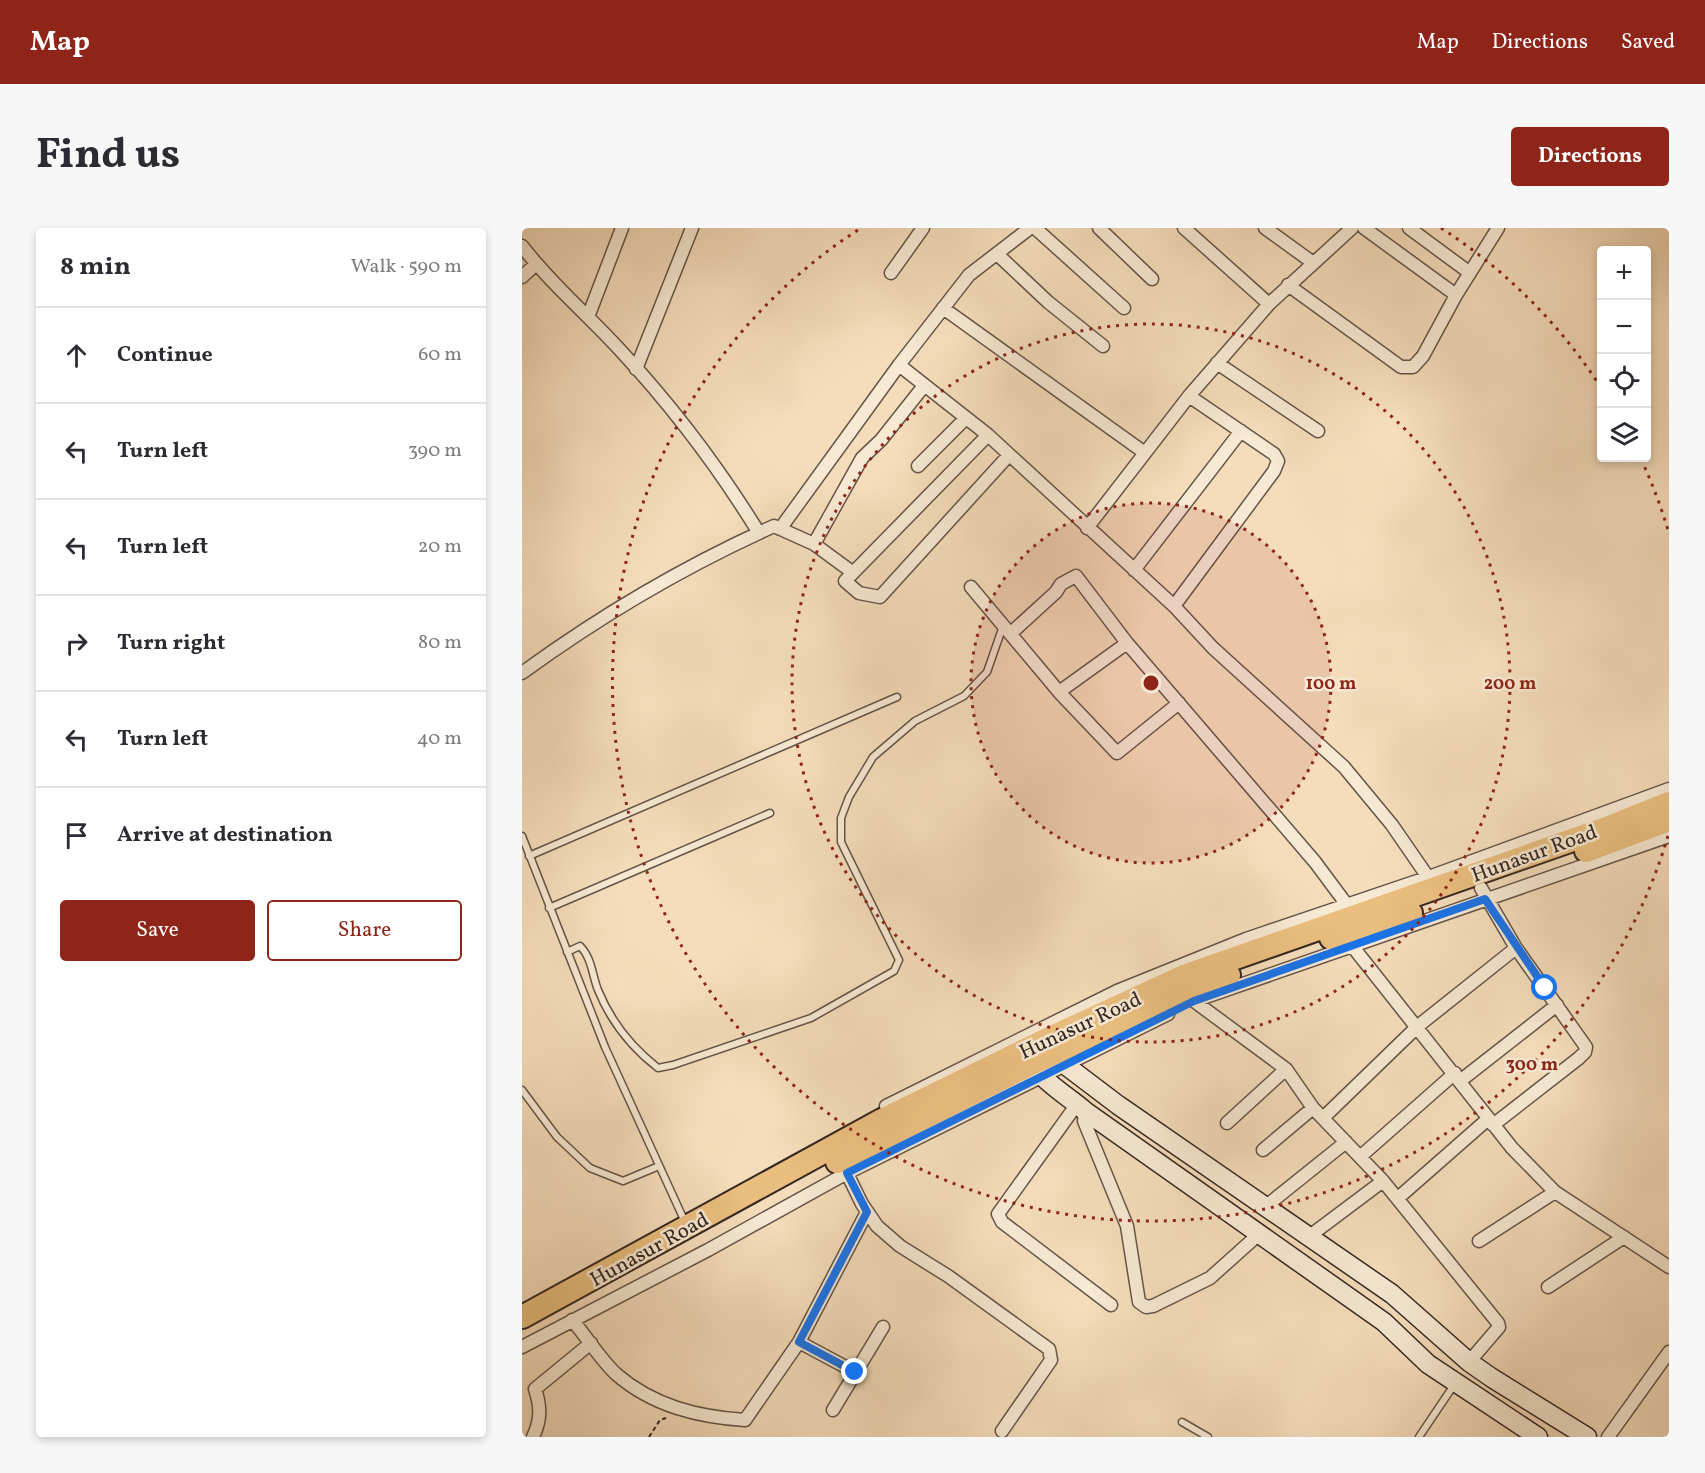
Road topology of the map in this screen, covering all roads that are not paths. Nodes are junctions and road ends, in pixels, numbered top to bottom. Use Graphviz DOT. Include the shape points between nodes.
graph roads {
  1 [pos="622,228"];
  2 [pos="692,228"];
  3 [pos="924,228"];
  4 [pos="1030,228"];
  5 [pos="1035,228"];
  6 [pos="1099,228"];
  7 [pos="1184,228"];
  8 [pos="1265,228"];
  9 [pos="1352,228"];
  10 [pos="1364,228"];
  11 [pos="1409,228"];
  12 [pos="1498,228"];
  13 [pos="522,246"];
  14 [pos="997,254"];
  15 [pos="1312,262"];
  16 [pos="536,264"];
  17 [pos="891,273"];
  18 [pos="1470,273"];
  19 [pos="522,277"];
  20 [pos="1152,279"];
  21 [pos="1288,285"];
  22 [pos="1456,295"];
  23 [pos="1269,304"];
  24 [pos="943,308"];
  25 [pos="1124,308"];
  26 [pos="588,317"];
  27 [pos="1103,346"];
  28 [pos="1217,363"];
  29 [pos="899,365"];
  30 [pos="636,369"];
  31 [pos="923,387"];
  32 [pos="1189,396"];
  33 [pos="966,418"];
  34 [pos="1318,431"];
  35 [pos="1241,432"];
  36 [pos="988,435"];
  37 [pos="1145,453"];
  38 [pos="1009,455"];
  39 [pos="918,466"];
  40 [pos="1087,528"];
  41 [pos="780,529"];
  42 [pos="759,533"];
  43 [pos="813,544"];
  44 [pos="1134,570"];
  45 [pos="852,572"];
  46 [pos="970,587"];
  47 [pos="1174,606"];
  48 [pos="1007,630"];
  49 [pos="1127,643"];
  50 [pos="522,673"];
  51 [pos="1059,692"];
  52 [pos="897,697"];
  53 [pos="1179,703"];
  54 [pos="1669,789"];
  55 [pos="1669,803"];
  56 [pos="770,813"];
  57 [pos="1667,831"];
  58 [pos="522,836"];
  59 [pos="530,856"];
  60 [pos="1432,883"];
  61 [pos="1483,894"];
  62 [pos="549,908"];
  63 [pos="1351,925"];
  64 [pos="1516,948"];
  65 [pos="567,952"];
  66 [pos="1192,996"];
  67 [pos="1557,1005"];
  68 [pos="1418,1026"];
  69 [pos="1044,1058"];
  70 [pos="1286,1070"];
  71 [pos="1457,1077"];
  72 [pos="522,1090"];
  73 [pos="1081,1108"];
  74 [pos="1313,1108"];
  75 [pos="1323,1118"];
  76 [pos="1490,1122"];
  77 [pos="1227,1123"];
  78 [pos="1346,1142"];
  79 [pos="1263,1150"];
  80 [pos="1361,1156"];
  81 [pos="659,1166"];
  82 [pos="844,1166"];
  83 [pos="1383,1181"];
  84 [pos="1555,1192"];
  85 [pos="1398,1198"];
  86 [pos="1265,1207"];
  87 [pos="867,1212"];
  88 [pos="685,1223"];
  89 [pos="1259,1234"];
  90 [pos="1624,1237"];
  91 [pos="1308,1238"];
  92 [pos="1479,1241"];
  93 [pos="1669,1267"];
  94 [pos="1548,1287"];
  95 [pos="522,1305"];
  96 [pos="1111,1305"];
  97 [pos="522,1317"];
  98 [pos="572,1320"];
  99 [pos="883,1327"];
  100 [pos="522,1334"];
  101 [pos="591,1342"];
  102 [pos="799,1342"];
  103 [pos="522,1347"];
  104 [pos="1669,1352"];
  105 [pos="1469,1362"];
  106 [pos="855,1372"];
  107 [pos="1455,1383"];
  108 [pos="832,1410"];
  109 [pos="1182,1422"];
  110 [pos="1002,1431"];
  111 [pos="533,1437"];
  112 [pos="1208,1437"];
  113 [pos="1419,1437"];
  114 [pos="1538,1437"];
  115 [pos="1587,1437"];
  116 [pos="1608,1437"];
  1 -- 26 [label="street"];
  2 -- 30 [label="street"];
  3 -- 17 [label="street"];
  4 -- 14 [label="street"];
  5 -- 25 [label="street"];
  6 -- 20 [label="street"];
  7 -- 23 [label="street"];
  8 -- 15 [label="street"];
  9 -- 15 [label="street"];
  10 -- 22 [label="street"];
  11 -- 18 [label="street"];
  12 -- 18 [label="street"];
  13 -- 16 [label="street"];
  14 -- 24 [label="street" via="969,275"];
  14 -- 27 [label="street"];
  15 -- 21 [label="street"];
  16 -- 19 [label="street"];
  16 -- 26 [label="street"];
  18 -- 22 [label="street"];
  21 -- 22 [label="street" via="1401,367 1413,367 1423,356"];
  21 -- 23 [label="street"];
  23 -- 28 [label="street"];
  24 -- 29 [label="street"];
  24 -- 37 [label="street"];
  26 -- 30 [label="street"];
  28 -- 32 [label="street"];
  28 -- 34 [label="street"];
  29 -- 31 [label="street"];
  29 -- 41 [label="street"];
  30 -- 42 [label="street" via="723,474"];
  31 -- 33 [label="street"];
  31 -- 43 [label="street" via="862,458"];
  32 -- 35 [label="street"];
  32 -- 37 [label="street"];
  33 -- 36 [label="street"];
  33 -- 39 [label="street"];
  35 -- 44 [label="street"];
  35 -- 47 [label="street" via="1274,454 1278,461 1275,471"];
  36 -- 38 [label="street"];
  36 -- 45 [label="street"];
  37 -- 40 [label="street"];
  38 -- 40 [label="street"];
  38 -- 45 [label="street" via="880,597 859,593 845,581"];
  40 -- 44 [label="street"];
  41 -- 42 [label="street" via="774,526"];
  41 -- 43 [label="street"];
  42 -- 50 [label="street" via="625,605"];
  43 -- 45 [label="street"];
  44 -- 47 [label="street"];
  46 -- 48 [label="street"];
  47 -- 60 [label="street" via="1212,648 1344,767 1392,825"];
  48 -- 49 [label="street" via="1076,576"];
  48 -- 51 [label="street"];
  48 -- 65 [label="lane" via="987,672 963,696 915,721 873,758 841,818 841,842 897,954 899,960 894,971 811,1018 658,1068 635,1050 617,1027 598,990 587,952 580,946"];
  49 -- 51 [label="street"];
  49 -- 53 [label="street"];
  51 -- 53 [label="street" via="1117,753"];
  52 -- 59 [label="lane"];
  53 -- 63 [label="street"];
  54 -- 60 [label="street"];
  55 -- 60 [label="highway, Hunasur Road"];
  56 -- 62 [label="lane"];
  57 -- 61 [label="highway"];
  58 -- 59 [label="lane"];
  59 -- 62 [label="lane"];
  60 -- 63 [label="highway, Hunasur Road"];
  61 -- 63 [label="highway"];
  61 -- 64 [label="street"];
  62 -- 65 [label="lane"];
  63 -- 66 [label="highway"];
  63 -- 68 [label="street"];
  63 -- 69 [label="highway, Hunasur Road" via="1184,976"];
  63 -- 88 [label="street" via="1246,939 1117,991 900,1099"];
  64 -- 67 [label="street"];
  64 -- 68 [label="street"];
  65 -- 81 [label="lane"];
  66 -- 69 [label="highway"];
  66 -- 70 [label="street"];
  67 -- 71 [label="street"];
  67 -- 76 [label="street" via="1586,1047 1585,1052"];
  68 -- 71 [label="street"];
  68 -- 75 [label="street"];
  69 -- 73 [label="street"];
  69 -- 82 [label="highway"];
  69 -- 86 [label="street"];
  69 -- 88 [label="highway, Hunasur Road" via="882,1120"];
  70 -- 74 [label="street"];
  70 -- 77 [label="street"];
  71 -- 76 [label="street"];
  71 -- 80 [label="street"];
  72 -- 81 [label="lane" via="557,1137 590,1168 623,1181"];
  73 -- 89 [label="street"];
  73 -- 89 [label="street" via="1126,1226 1139,1302 1146,1307 1210,1278"];
  73 -- 96 [label="street" via="998,1214 1002,1222"];
  74 -- 75 [label="street"];
  74 -- 79 [label="street"];
  75 -- 78 [label="street"];
  76 -- 84 [label="street"];
  76 -- 85 [label="street"];
  78 -- 80 [label="street"];
  78 -- 86 [label="street"];
  80 -- 83 [label="street"];
  81 -- 88 [label="lane"];
  82 -- 87 [label="street"];
  82 -- 98 [label="street" via="708,1250"];
  82 -- 100 [label="highway"];
  83 -- 85 [label="street"];
  83 -- 91 [label="street"];
  84 -- 90 [label="street"];
  84 -- 92 [label="street"];
  85 -- 105 [label="street" via="1498,1323 1499,1327"];
  86 -- 91 [label="street"];
  87 -- 102 [label="street"];
  87 -- 110 [label="street" via="900,1246 1049,1349 1051,1360"];
  88 -- 95 [label="street"];
  88 -- 97 [label="highway, Hunasur Road"];
  89 -- 107 [label="street" via="1383,1322"];
  90 -- 93 [label="street"];
  90 -- 94 [label="street"];
  91 -- 105 [label="street" via="1392,1294"];
  98 -- 101 [label="street"];
  98 -- 103 [label="street"];
  99 -- 106 [label="street"];
  101 -- 102 [label="street" via="615,1373 648,1398 716,1418 745,1420"];
  101 -- 111 [label="street" via="535,1389 540,1405"];
  102 -- 106 [label="street"];
  104 -- 116 [label="street"];
  105 -- 115 [label="street"];
  106 -- 108 [label="street"];
  107 -- 113 [label="lane"];
  107 -- 114 [label="street"];
  109 -- 112 [label="lane"];
}
